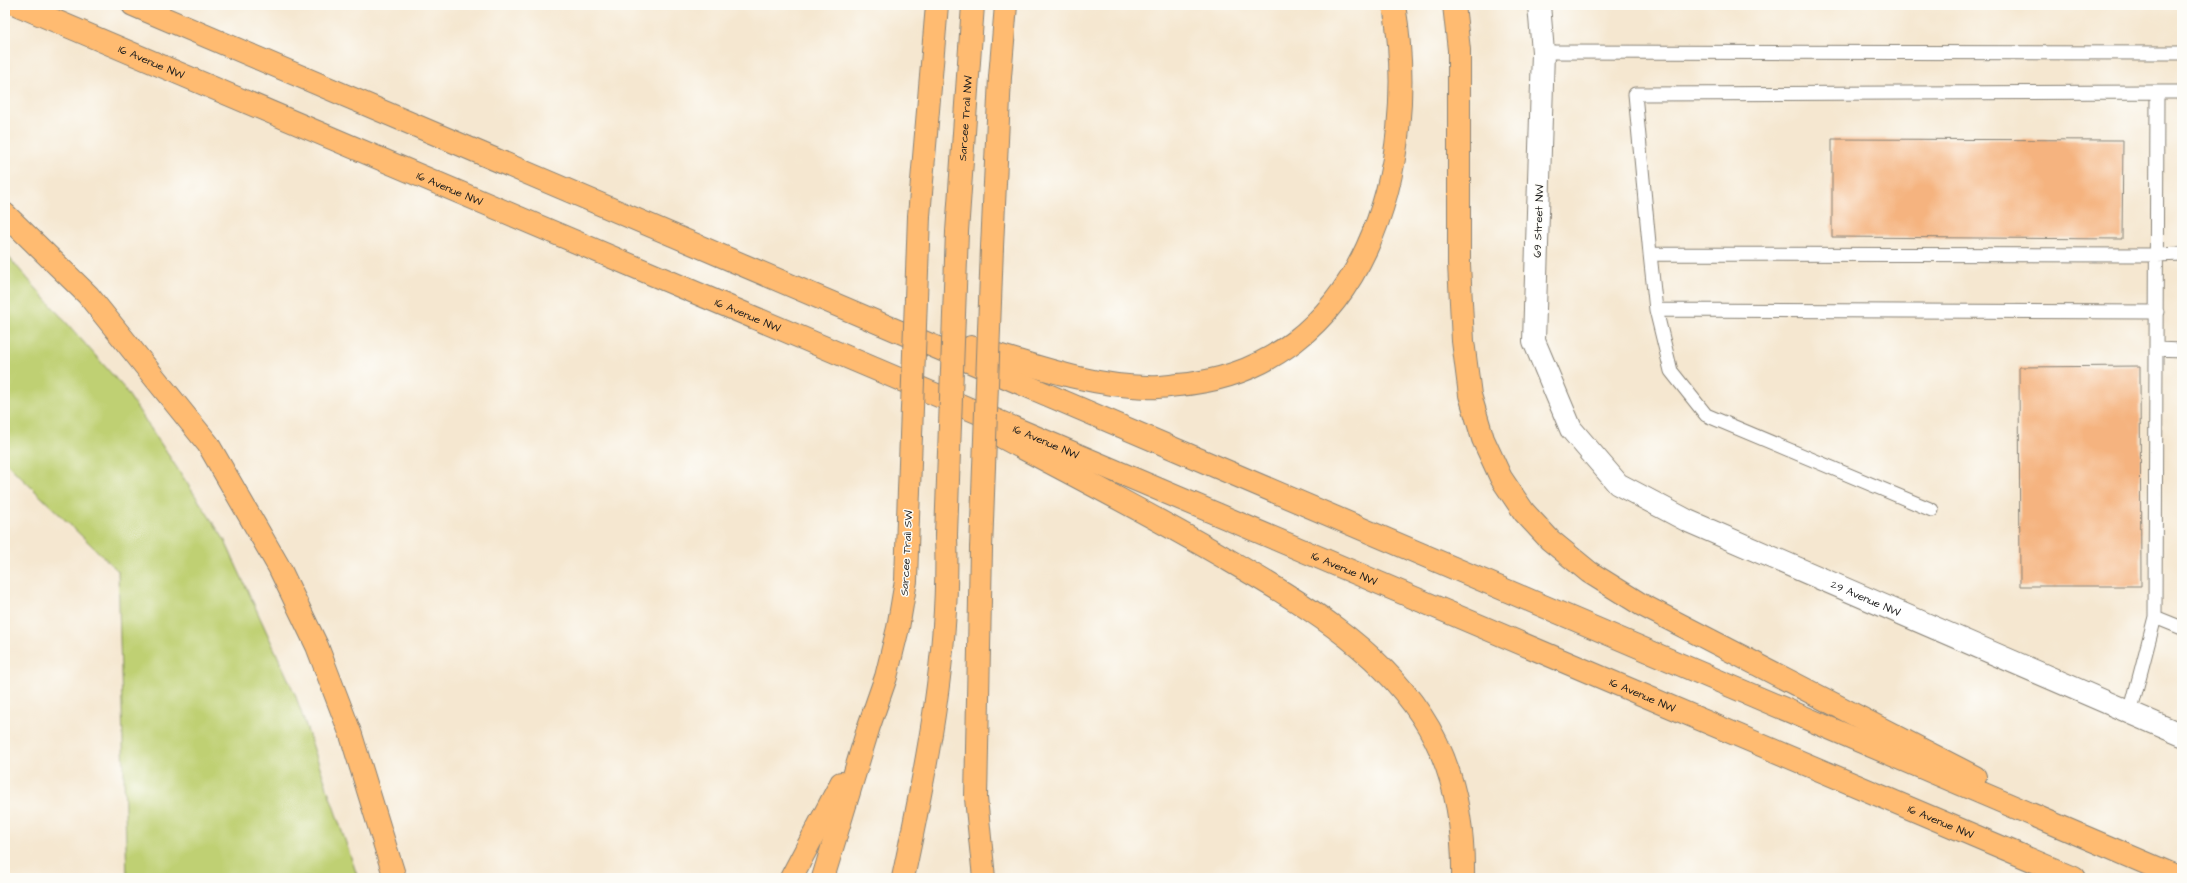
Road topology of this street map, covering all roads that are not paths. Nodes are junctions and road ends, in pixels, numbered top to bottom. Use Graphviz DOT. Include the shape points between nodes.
graph roads {
  1 [pos="18,5"];
  2 [pos="133,5"];
  3 [pos="937,5"];
  4 [pos="973,5"];
  5 [pos="1006,5"];
  6 [pos="1394,5"];
  7 [pos="1454,5"];
  8 [pos="1539,5"];
  9 [pos="1543,52"];
  10 [pos="2182,53"];
  11 [pos="2157,92"];
  12 [pos="2182,92"];
  13 [pos="5,214"];
  14 [pos="1650,254"];
  15 [pos="2182,254"];
  16 [pos="2157,255"];
  17 [pos="1656,310"];
  18 [pos="2157,312"];
  19 [pos="869,318"];
  20 [pos="2156,350"];
  21 [pos="2182,350"];
  22 [pos="870,367"];
  23 [pos="1571,429"];
  24 [pos="1932,510"];
  25 [pos="2155,617"];
  26 [pos="2182,628"];
  27 [pos="2130,713"];
  28 [pos="869,726"];
  29 [pos="2182,735"];
  30 [pos="2089,839"];
  31 [pos="2142,861"];
  32 [pos="2182,870"];
  33 [pos="395,878"];
  34 [pos="791,878"];
  35 [pos="823,878"];
  36 [pos="903,878"];
  37 [pos="984,878"];
  38 [pos="1463,878"];
  39 [pos="2074,878"];
  40 [pos="2181,878"];
  1 -- 22 [label="highway, 16 Avenue NW"];
  2 -- 19 [label="highway"];
  3 -- 28 [label="highway, Sarcee Trail SW, bridge" via="918,216 906,581 886,677"];
  4 -- 36 [label="highway, Sarcee Trail NW, bridge" via="957,232 946,535 948,585 922,791"];
  5 -- 37 [label="highway, bridge" via="992,247 981,549 976,798"];
  6 -- 19 [label="highway" via="1400,56 1400,103 1392,166 1372,235 1341,294 1323,318 1266,361 1235,375 1205,383 1147,388 1086,380"];
  7 -- 30 [label="highway" via="1459,50 1459,264 1463,341 1470,395 1483,440 1501,478 1524,512 1550,540 1589,572 1642,605 1927,751"];
  8 -- 9 [label="street, 69 Street NW"];
  9 -- 10 [label="lane"];
  9 -- 23 [label="street, 69 Street NW" via="1534,342"];
  11 -- 12 [label="lane"];
  11 -- 14 [label="lane" via="1635,94"];
  11 -- 16 [label="lane"];
  13 -- 33 [label="highway" via="88,295 212,451 279,567 317,646 352,735"];
  14 -- 16 [label="lane"];
  14 -- 17 [label="lane"];
  15 -- 16 [label="lane"];
  16 -- 18 [label="lane"];
  17 -- 18 [label="lane"];
  17 -- 24 [label="lane" via="1671,371 1706,415"];
  18 -- 20 [label="lane"];
  19 -- 30 [label="highway" via="1414,553"];
  20 -- 21 [label="lane"];
  20 -- 25 [label="lane"];
  22 -- 38 [label="highway" via="1213,551 1305,606 1362,650 1390,676 1412,703 1437,745 1449,773 1457,802"];
  22 -- 39 [label="highway, 16 Avenue NW"];
  23 -- 27 [label="street, 29 Avenue NW" via="1618,484 1688,521"];
  25 -- 26 [label="lane"];
  25 -- 27 [label="lane"];
  27 -- 29 [label="street, 29 Avenue NW"];
  28 -- 34 [label="highway"];
  28 -- 35 [label="highway, Sarcee Trail SW"];
  30 -- 31 [label="highway"];
  31 -- 32 [label="highway"];
  31 -- 40 [label="highway"];
}
